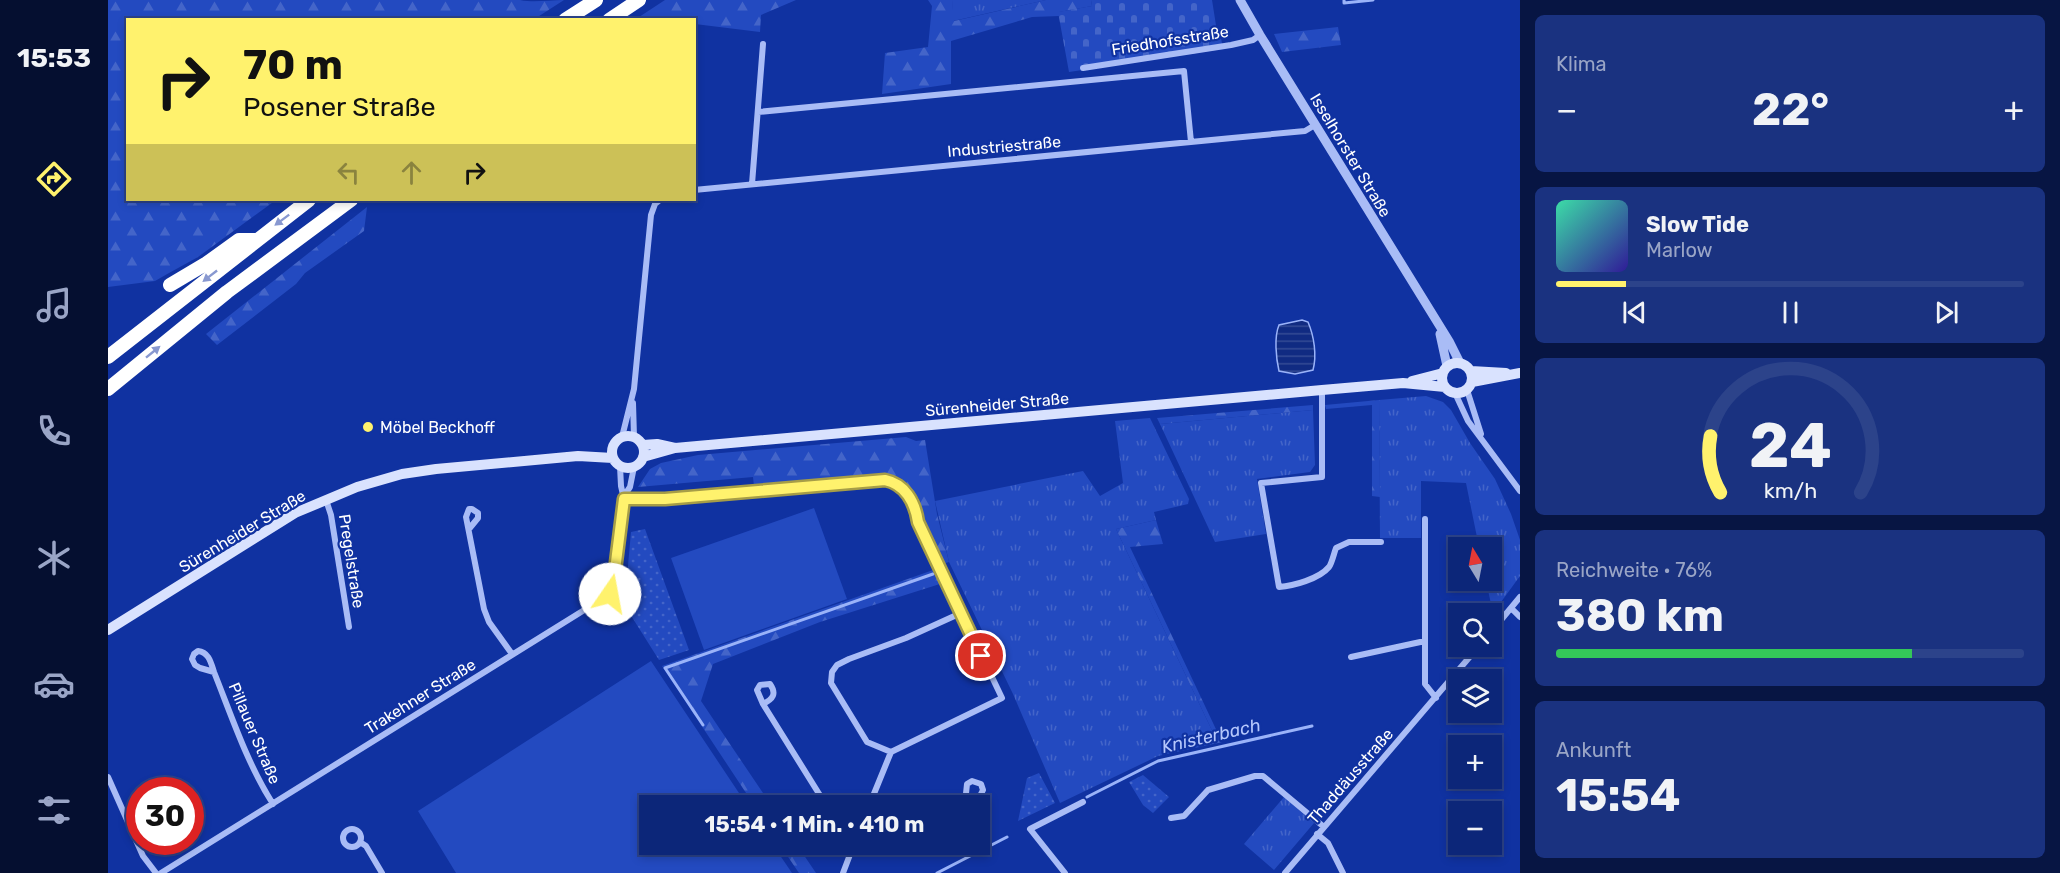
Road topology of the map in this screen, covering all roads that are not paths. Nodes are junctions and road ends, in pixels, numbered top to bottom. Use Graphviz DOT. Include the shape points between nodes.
graph roads {
  1 [pos="596,0"];
  2 [pos="639,0"];
  3 [pos="1240,0"];
  4 [pos="569,18"];
  5 [pos="612,18"];
  6 [pos="1260,35"];
  7 [pos="763,44"];
  8 [pos="1083,68"];
  9 [pos="758,112"];
  10 [pos="1315,125"];
  11 [pos="1191,142"];
  12 [pos="752,184"];
  13 [pos="696,190"];
  14 [pos="308,201"];
  15 [pos="350,201"];
  16 [pos="659,201"];
  17 [pos="256,240"];
  18 [pos="170,285"];
  19 [pos="1438,326"];
  20 [pos="108,357"];
  21 [pos="1460,363"];
  22 [pos="1445,369"];
  23 [pos="1516,373"];
  24 [pos="1470,381"];
  25 [pos="1403,383"];
  26 [pos="1444,387"];
  27 [pos="108,389"];
  28 [pos="1322,390"];
  29 [pos="1455,393"];
  30 [pos="633,397"];
  31 [pos="622,437"];
  32 [pos="634,437"];
  33 [pos="1482,438"];
  34 [pos="613,445"];
  35 [pos="643,445"];
  36 [pos="675,448"];
  37 [pos="578,456"];
  38 [pos="643,457"];
  39 [pos="617,462"];
  40 [pos="634,466"];
  41 [pos="1520,491"];
  42 [pos="624,497"];
  43 [pos="326,499"];
  44 [pos="1425,519"];
  45 [pos="469,529"];
  46 [pos="1381,542"];
  47 [pos="1520,597"];
  48 [pos="1511,608"];
  49 [pos="961,613"];
  50 [pos="1520,617"];
  51 [pos="1502,619"];
  52 [pos="350,627"];
  53 [pos="108,630"];
  54 [pos="1425,641"];
  55 [pos="512,654"];
  56 [pos="1351,657"];
  57 [pos="1470,657"];
  58 [pos="214,672"];
  59 [pos="1436,698"];
  60 [pos="763,704"];
  61 [pos="891,752"];
  62 [pos="108,777"];
  63 [pos="820,795"];
  64 [pos="873,795"];
  65 [pos="1083,802"];
  66 [pos="273,804"];
  67 [pos="1172,818"];
  68 [pos="1324,827"];
  69 [pos="1317,834"];
  70 [pos="360,842"];
  71 [pos="850,855"];
  72 [pos="156,873"];
  73 [pos="161,873"];
  74 [pos="382,873"];
  75 [pos="843,873"];
  76 [pos="1065,873"];
  77 [pos="1285,873"];
  78 [pos="1343,873"];
  1 -- 4 [label="highway"];
  2 -- 5 [label="highway"];
  3 -- 6 [label="street, Isselhorster Straße"];
  6 -- 8 [label="street, Friedhofsstraße" via="1231,45"];
  6 -- 10 [label="street, Isselhorster Straße"];
  7 -- 9 [label="street"];
  9 -- 11 [label="street" via="1184,71"];
  9 -- 12 [label="street"];
  10 -- 11 [label="street, Industriestraße" via="1305,131"];
  10 -- 19 [label="street, Isselhorster Straße"];
  11 -- 12 [label="street, Industriestraße"];
  12 -- 13 [label="street, Industriestraße"];
  14 -- 17 [label="highway, one-way"];
  27 -- 15 [label="highway, one-way" via="227,292"];
  16 -- 30 [label="street" via="651,214"];
  17 -- 18 [label="highway" via="239,240"];
  17 -- 20 [label="highway, one-way"];
  19 -- 21 [label="street, Isselhorster Straße"];
  19 -- 22 [label="street, Isselhorster Straße"];
  21 -- 22 [label="main road"];
  21 -- 24 [label="main road" via="1466,365"];
  22 -- 25 [label="main road, Sürenheider Straße"];
  22 -- 26 [label="main road"];
  23 -- 24 [label="main road"];
  24 -- 29 [label="main road"];
  24 -- 33 [label="street"];
  25 -- 26 [label="main road, Sürenheider Straße"];
  25 -- 28 [label="main road, Sürenheider Straße"];
  26 -- 29 [label="main road"];
  28 -- 36 [label="main road, Sürenheider Straße"];
  28 -- 46 [label="street" via="1322,477 1261,483 1279,587 1296,586 1329,567 1336,548 1349,542"];
  29 -- 33 [label="street" via="1468,421"];
  30 -- 31 [label="street"];
  30 -- 32 [label="street"];
  31 -- 32 [label="main road"];
  31 -- 34 [label="main road"];
  32 -- 35 [label="main road"];
  33 -- 41 [label="street"];
  34 -- 37 [label="main road, Sürenheider Straße"];
  34 -- 39 [label="main road"];
  35 -- 36 [label="main road, Sürenheider Straße"];
  35 -- 38 [label="main road"];
  36 -- 38 [label="main road, Sürenheider Straße"];
  37 -- 39 [label="main road, Sürenheider Straße"];
  37 -- 43 [label="main road, Sürenheider Straße" via="402,474"];
  38 -- 40 [label="main road"];
  39 -- 40 [label="main road"];
  39 -- 42 [label="street, Trakehner Straße"];
  40 -- 42 [label="street, Trakehner Straße"];
  42 -- 49 [label="street" via="665,499 897,482 914,503 918,522"];
  42 -- 55 [label="street, Trakehner Straße" via="610,594"];
  43 -- 52 [label="street, Pregelstraße"];
  43 -- 53 [label="main road, Sürenheider Straße" via="253,537"];
  44 -- 54 [label="street"];
  45 -- 55 [label="street" via="484,609"];
  47 -- 48 [label="street"];
  48 -- 50 [label="street"];
  48 -- 51 [label="street"];
  49 -- 61 [label="street" via="1002,698"];
  49 -- 61 [label="street" via="906,639 849,659 832,672 831,683 867,742"];
  54 -- 56 [label="street"];
  54 -- 59 [label="street" via="1425,684"];
  55 -- 66 [label="street, Trakehner Straße"];
  57 -- 59 [label="street, Thaddäusstraße"];
  58 -- 66 [label="street, Pillauer Straße" via="247,757"];
  59 -- 68 [label="street, Thaddäusstraße"];
  60 -- 63 [label="street"];
  61 -- 64 [label="street"];
  62 -- 72 [label="street" via="143,856"];
  65 -- 76 [label="street" via="1030,829"];
  66 -- 73 [label="street, Trakehner Straße"];
  67 -- 68 [label="street" via="1184,816 1208,790 1263,776"];
  68 -- 69 [label="street, Thaddäusstraße"];
  69 -- 77 [label="street, Thaddäusstraße"];
  69 -- 78 [label="street" via="1328,843"];
  70 -- 74 [label="street"];
  71 -- 75 [label="street"];
}
